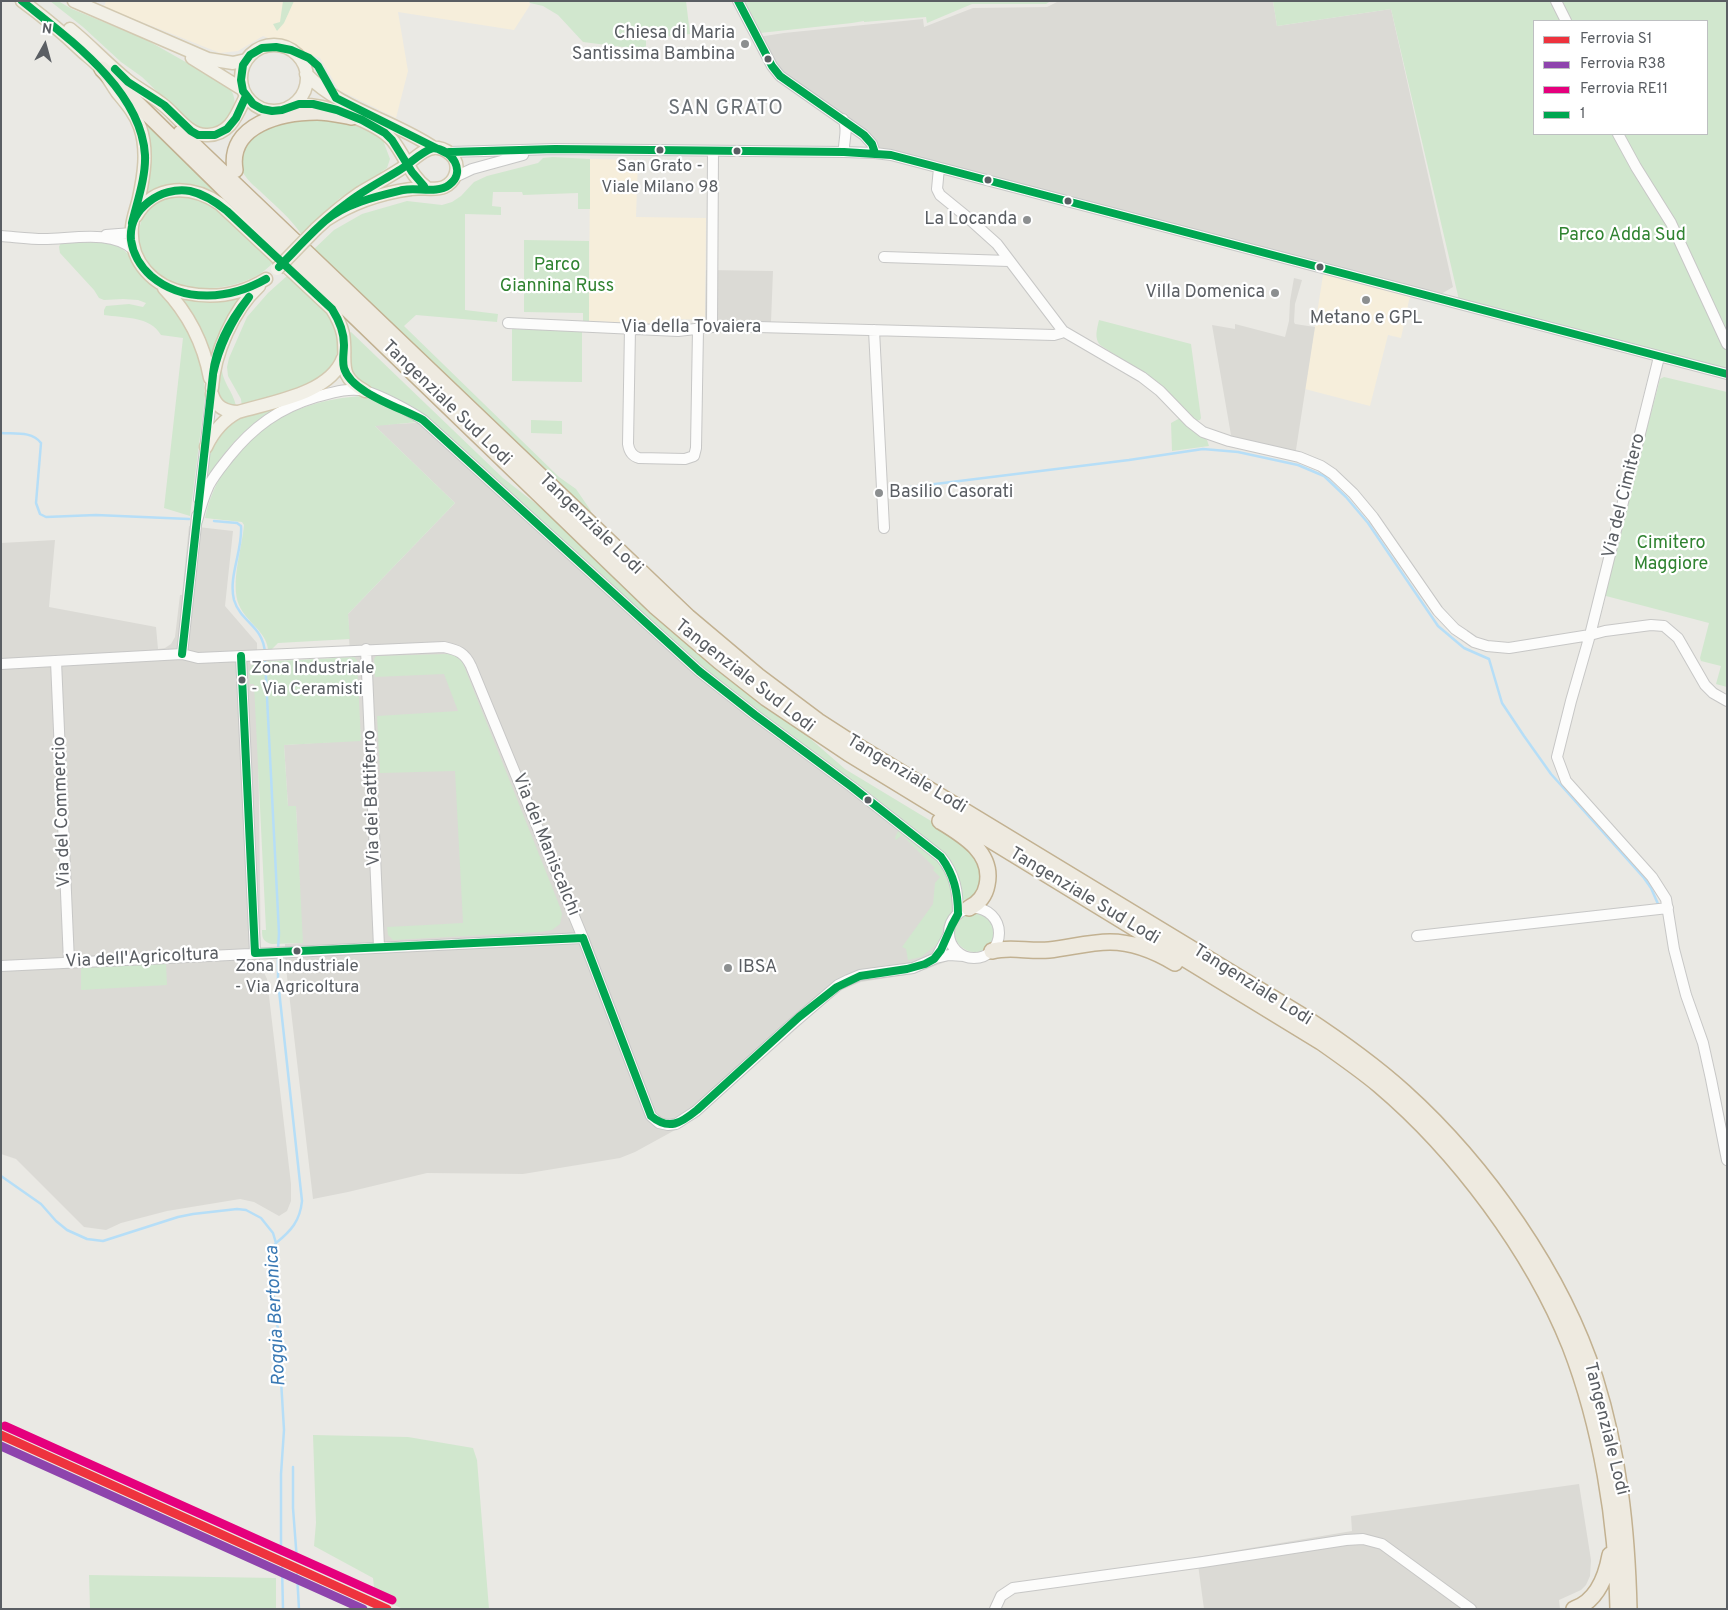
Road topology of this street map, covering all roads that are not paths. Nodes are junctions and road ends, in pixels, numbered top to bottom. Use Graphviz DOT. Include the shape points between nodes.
graph roads {
  1 [pos="22,1"];
  2 [pos="30,1"];
  3 [pos="74,1"];
  4 [pos="738,1"];
  5 [pos="1556,1"];
  6 [pos="1566,20"];
  7 [pos="165,41"];
  8 [pos="246,60"];
  9 [pos="102,69"];
  10 [pos="306,74"];
  11 [pos="128,82"];
  12 [pos="244,93"];
  13 [pos="294,105"];
  14 [pos="268,111"];
  15 [pos="352,117"];
  16 [pos="843,120"];
  17 [pos="1619,135"];
  18 [pos="434,148"];
  19 [pos="538,151"];
  20 [pos="713,151"];
  21 [pos="400,152"];
  22 [pos="449,152"];
  23 [pos="844,152"];
  24 [pos="875,153"];
  25 [pos="422,154"];
  26 [pos="408,164"];
  27 [pos="939,168"];
  28 [pos="235,170"];
  29 [pos="394,173"];
  30 [pos="416,176"];
  31 [pos="455,177"];
  32 [pos="428,188"];
  33 [pos="267,216"];
  34 [pos="321,225"];
  35 [pos="132,229"];
  36 [pos="1,236"];
  37 [pos="98,237"];
  38 [pos="134,250"];
  39 [pos="884,257"];
  40 [pos="1010,261"];
  41 [pos="266,279"];
  42 [pos="157,282"];
  43 [pos="332,309"];
  44 [pos="508,323"];
  45 [pos="712,327"];
  46 [pos="630,328"];
  47 [pos="698,329"];
  48 [pos="874,330"];
  49 [pos="1063,331"];
  50 [pos="1727,344"];
  51 [pos="344,356"];
  52 [pos="1660,357"];
  53 [pos="1727,374"];
  54 [pos="212,391"];
  55 [pos="365,391"];
  56 [pos="238,412"];
  57 [pos="206,447"];
  58 [pos="510,466"];
  59 [pos="196,521"];
  60 [pos="884,528"];
  61 [pos="1590,635"];
  62 [pos="366,649"];
  63 [pos="182,654"];
  64 [pos="241,656"];
  65 [pos="56,661"];
  66 [pos="1,664"];
  67 [pos="1727,701"];
  68 [pos="817,734"];
  69 [pos="1668,908"];
  70 [pos="964,911"];
  71 [pos="949,934"];
  72 [pos="1417,936"];
  73 [pos="582,938"];
  74 [pos="379,948"];
  75 [pos="992,951"];
  76 [pos="255,953"];
  77 [pos="964,956"];
  78 [pos="936,958"];
  79 [pos="69,962"];
  80 [pos="1,966"];
  81 [pos="1283,1017"];
  82 [pos="1727,1160"];
  83 [pos="1613,1536"];
  84 [pos="995,1609"];
  85 [pos="1471,1609"];
  86 [pos="1574,1609"];
  87 [pos="1618,1609"];
  88 [pos="1629,1609"];
  1 -- 9 [label="main road, Tangenziale Sud Lodi"];
  2 -- 11 [label="main road, Tangenziale Lodi" via="79,36"];
  3 -- 7 [label="main road"];
  4 -- 16 [label="street" via="777,73"];
  5 -- 6 [label="street"];
  7 -- 8 [label="main road" via="218,61 233,63"];
  7 -- 12 [label="main road"];
  8 -- 10 [label="main road" via="259,49 280,46 297,55"];
  8 -- 12 [label="main road" via="240,79"];
  9 -- 35 [label="main road" via="131,110 142,136 144,167"];
  9 -- 58 [label="highway, Tangenziale Sud Lodi"];
  10 -- 13 [label="main road" via="304,91"];
  10 -- 18 [label="main road" via="336,98"];
  11 -- 12 [label="main road" via="164,105 191,131 207,136 227,129 236,118"];
  11 -- 33 [label="highway, Tangenziale Lodi"];
  12 -- 14 [label="main road" via="251,103"];
  13 -- 14 [label="main road" via="277,112"];
  13 -- 15 [label="main road" via="313,104"];
  14 -- 28 [label="highway" via="241,128 231,157"];
  15 -- 21 [label="main road" via="383,131"];
  15 -- 28 [label="highway" via="308,113 264,122 240,139 234,156"];
  16 -- 23 [label="street" via="846,124"];
  16 -- 24 [label="street" via="870,140"];
  17 -- 50 [label="street" via="1671,223"];
  18 -- 22 [label="main road"];
  18 -- 25 [label="main road"];
  19 -- 20 [label="street"];
  19 -- 22 [label="street"];
  19 -- 31 [label="street" via="472,169"];
  20 -- 23 [label="street"];
  20 -- 45 [label="street"];
  21 -- 26 [label="main road"];
  21 -- 29 [label="main road" via="399,166"];
  22 -- 31 [label="main road" via="456,164"];
  23 -- 24 [label="street"];
  24 -- 27 [label="street"];
  25 -- 26 [label="main road"];
  25 -- 30 [label="main road" via="415,165"];
  26 -- 29 [label="main road"];
  26 -- 30 [label="main road"];
  27 -- 40 [label="street" via="937,189 940,195 996,244"];
  27 -- 52 [label="street"];
  28 -- 33 [label="highway" via="256,194"];
  29 -- 34 [label="main road" via="360,193"];
  30 -- 32 [label="main road"];
  31 -- 32 [label="main road" via="446,187"];
  32 -- 34 [label="main road" via="379,196 344,209"];
  33 -- 88 [label="highway, Tangenziale Lodi" via="666,597 758,676 849,741 1304,1017 1374,1067 1425,1112 1466,1156 1516,1223 1550,1278 1577,1331 1602,1403 1622,1496"];
  34 -- 41 [label="main road, bridge"];
  35 -- 37 [label="street"];
  35 -- 38 [label="main road"];
  35 -- 43 [label="main road" via="139,210 159,195 180,189 202,193 227,211"];
  36 -- 37 [label="street" via="44,239"];
  37 -- 38 [label="street" via="127,244"];
  38 -- 42 [label="main road" via="141,265"];
  39 -- 40 [label="street"];
  40 -- 49 [label="street"];
  41 -- 42 [label="main road" via="248,289 205,296 174,290"];
  41 -- 54 [label="main road" via="243,304 220,349 214,367"];
  42 -- 54 [label="main road" via="177,302 192,327 206,360"];
  43 -- 51 [label="main road" via="342,327"];
  43 -- 58 [label="highway" via="471,443"];
  44 -- 46 [label="street, Via della Tovaiera"];
  45 -- 47 [label="street, Via della Tovaiera"];
  45 -- 48 [label="street, Via della Tovaiera"];
  46 -- 47 [label="street, Via della Tovaiera"];
  46 -- 47 [label="street" via="630,452 639,458 685,459 694,456 696,448"];
  48 -- 49 [label="street, Via della Tovaiera" via="1054,335"];
  48 -- 60 [label="street"];
  49 -- 61 [label="street" via="1142,376 1203,432 1299,457 1321,466 1364,504 1445,619 1474,642 1509,648"];
  51 -- 55 [label="main road" via="348,377"];
  51 -- 56 [label="main road" via="330,378 313,389"];
  52 -- 53 [label="street"];
  52 -- 61 [label="street, Via del Cimitero"];
  54 -- 56 [label="main road" via="218,407"];
  54 -- 57 [label="street"];
  55 -- 59 [label="street" via="347,390 316,397 265,420 239,444 217,472"];
  55 -- 70 [label="street" via="423,420 699,671 940,857 952,872"];
  56 -- 57 [label="main road" via="224,421"];
  57 -- 59 [label="street"];
  58 -- 68 [label="highway, Tangenziale Sud Lodi" via="688,635 748,685"];
  59 -- 63 [label="street"];
  61 -- 67 [label="street" via="1651,625 1664,626 1678,638 1706,686"];
  61 -- 69 [label="street, Via del Cimitero" via="1558,757 1560,766 1566,781 1652,877"];
  62 -- 64 [label="street"];
  62 -- 73 [label="street, Via dei Maniscalchi" via="444,647 467,657"];
  62 -- 74 [label="street, Via dei Battiferro"];
  63 -- 64 [label="street" via="198,658"];
  63 -- 65 [label="street"];
  64 -- 76 [label="street"];
  65 -- 66 [label="street"];
  65 -- 79 [label="street, Via del Commercio"];
  68 -- 70 [label="highway" via="852,767 976,847 987,866 988,882 976,905"];
  68 -- 81 [label="highway, Tangenziale Sud Lodi"];
  69 -- 72 [label="street"];
  69 -- 82 [label="street, Via del Cimitero" via="1677,958 1711,1078"];
  70 -- 71 [label="street" via="952,922"];
  70 -- 75 [label="street" via="983,909 996,921 1000,934"];
  71 -- 77 [label="street" via="954,947"];
  71 -- 78 [label="street"];
  73 -- 74 [label="street, Via dell'Agricoltura"];
  73 -- 78 [label="street, Via dei Maniscalchi" via="651,1116 668,1125 676,1124 696,1111 838,986 860,975 913,968"];
  74 -- 76 [label="street, Via dell'Agricoltura"];
  75 -- 77 [label="street" via="979,958"];
  75 -- 81 [label="highway" via="1008,948 1049,950 1109,942 1139,947 1163,956 1240,1002"];
  76 -- 79 [label="street, Via dell'Agricoltura"];
  77 -- 78 [label="street"];
  79 -- 80 [label="street, Via dell'Agricoltura"];
  81 -- 83 [label="highway, Tangenziale Sud Lodi" via="1379,1085 1402,1107 1450,1156 1517,1245 1570,1346 1600,1450"];
  83 -- 86 [label="highway" via="1606,1573 1593,1598"];
  83 -- 87 [label="highway, Tangenziale Sud Lodi"];
  84 -- 85 [label="street" via="1001,1596 1013,1588 1363,1539 1382,1544"];
}
